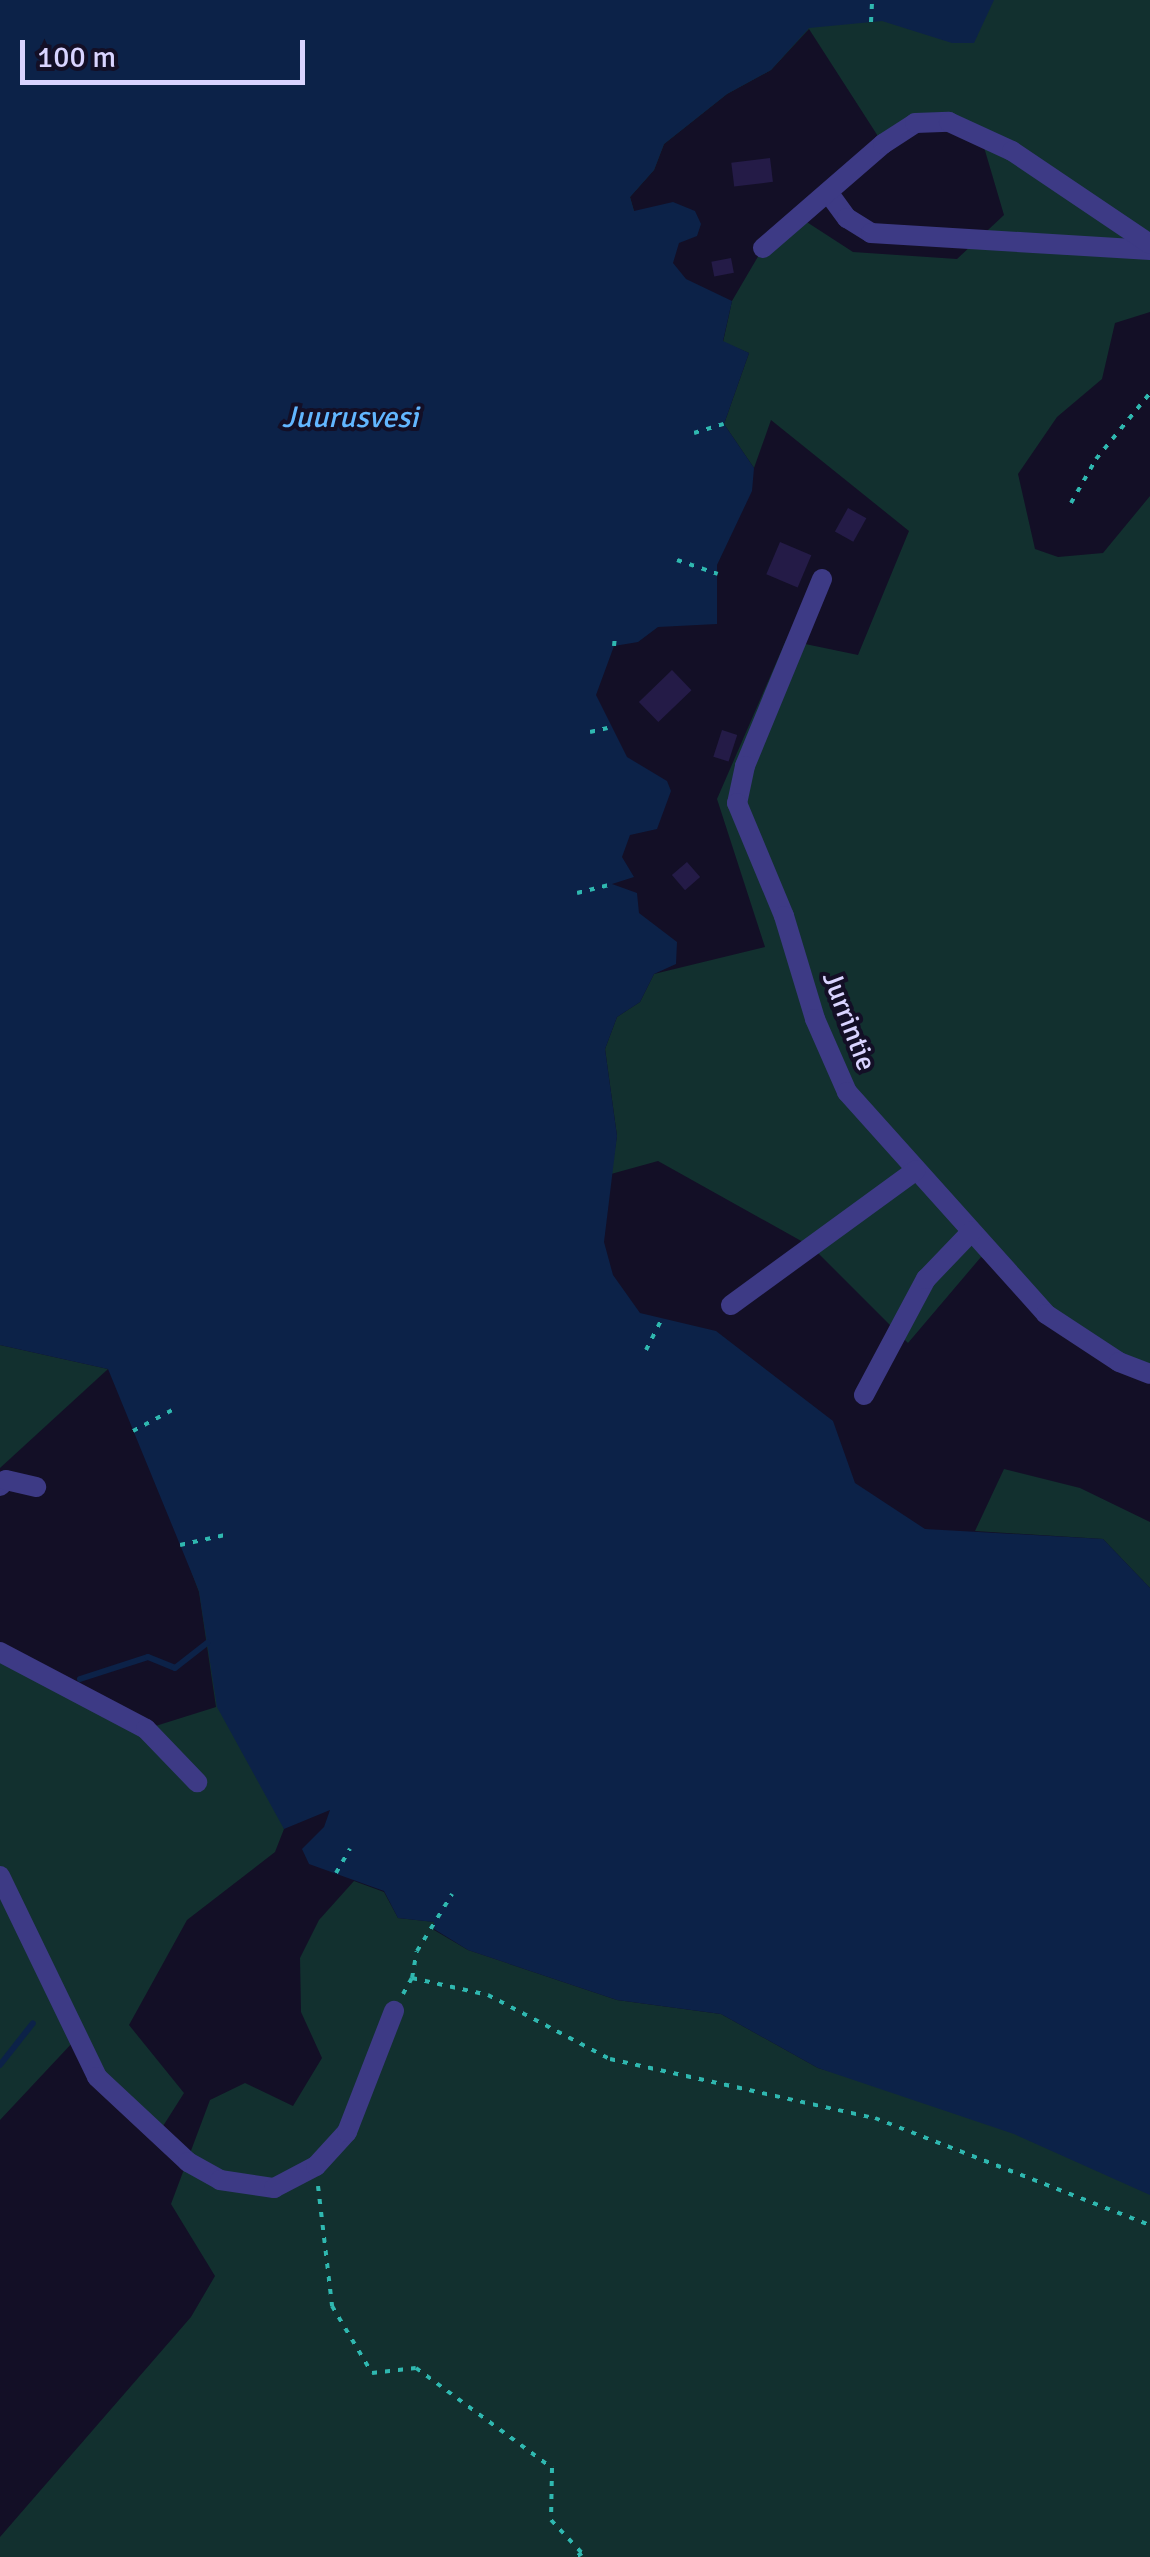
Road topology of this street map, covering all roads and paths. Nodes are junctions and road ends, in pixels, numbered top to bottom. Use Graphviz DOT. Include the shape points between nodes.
graph roads {
  1 [pos="872,0"];
  2 [pos="871,22"];
  3 [pos="830,195"];
  4 [pos="1150,247"];
  5 [pos="763,248"];
  6 [pos="1150,392"];
  7 [pos="724,424"];
  8 [pos="694,432"];
  9 [pos="1071,502"];
  10 [pos="677,560"];
  11 [pos="718,574"];
  12 [pos="822,579"];
  13 [pos="614,636"];
  14 [pos="614,646"];
  15 [pos="608,728"];
  16 [pos="590,732"];
  17 [pos="612,884"];
  18 [pos="577,893"];
  19 [pos="916,1170"];
  20 [pos="972,1231"];
  21 [pos="732,1305"];
  22 [pos="662,1318"];
  23 [pos="646,1350"];
  24 [pos="1150,1374"];
  25 [pos="864,1395"];
  26 [pos="172,1410"];
  27 [pos="134,1431"];
  28 [pos="0,1486"];
  29 [pos="36,1487"];
  30 [pos="225,1536"];
  31 [pos="180,1545"];
  32 [pos="0,1652"];
  33 [pos="196,1782"];
  34 [pos="350,1850"];
  35 [pos="336,1873"];
  36 [pos="0,1876"];
  37 [pos="452,1894"];
  38 [pos="412,1978"];
  39 [pos="394,2011"];
  40 [pos="316,2166"];
  41 [pos="1150,2224"];
  42 [pos="576,2557"];
  1 -- 2 [label="path"];
  3 -- 4 [label="street" via="871,234"];
  3 -- 4 [label="street" via="840,179 914,123 948,122 1012,151"];
  3 -- 5 [label="street"];
  6 -- 9 [label="path"];
  7 -- 8 [label="path"];
  10 -- 11 [label="path"];
  12 -- 19 [label="street, Jurrintie" via="744,766 736,802 847,1092"];
  13 -- 14 [label="path"];
  15 -- 16 [label="path"];
  17 -- 18 [label="path"];
  19 -- 20 [label="street, Jurrintie"];
  19 -- 21 [label="street"];
  20 -- 24 [label="street, Jurrintie" via="1046,1314 1119,1362"];
  20 -- 25 [label="street" via="926,1280"];
  22 -- 23 [label="path"];
  26 -- 27 [label="path"];
  28 -- 29 [label="street" via="6,1480"];
  30 -- 31 [label="path"];
  32 -- 33 [label="street" via="146,1729"];
  34 -- 35 [label="path"];
  36 -- 40 [label="street" via="97,2077 188,2162 220,2180 260,2188"];
  37 -- 38 [label="path" via="417,1951"];
  38 -- 39 [label="path"];
  38 -- 41 [label="path" via="488,1994 610,2059 875,2118"];
  39 -- 40 [label="street" via="347,2132"];
  40 -- 42 [label="path" via="332,2306 372,2373 416,2368 552,2468 551,2520 582,2553"];
}
